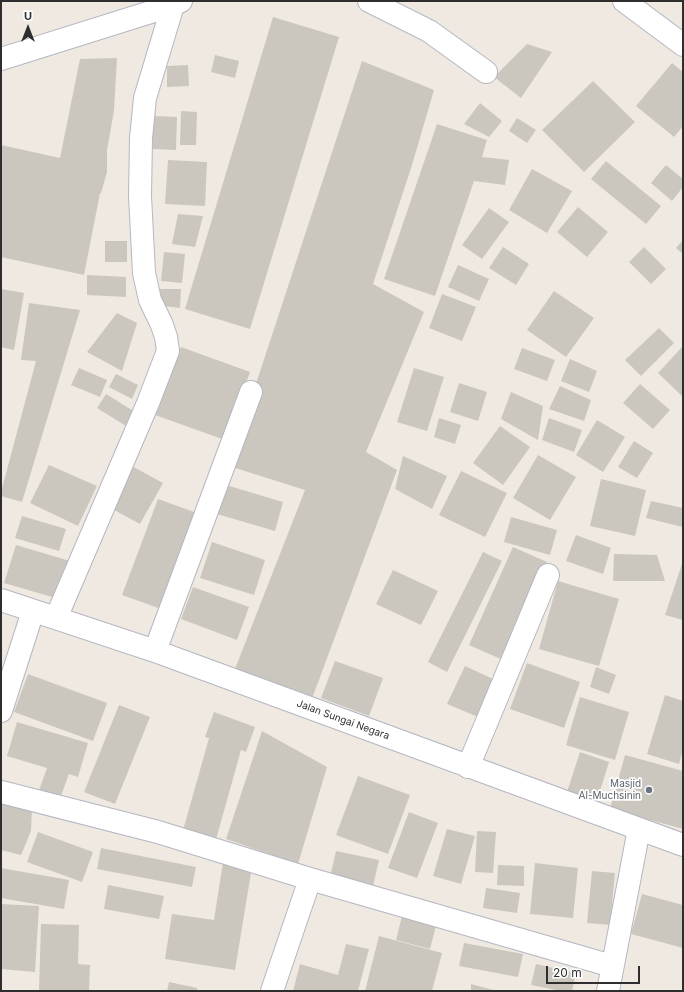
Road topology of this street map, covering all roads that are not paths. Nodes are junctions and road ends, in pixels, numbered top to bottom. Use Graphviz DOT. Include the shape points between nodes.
graph roads {
  1 [pos="369,1"];
  2 [pos="624,1"];
  3 [pos="177,3"];
  4 [pos="683,45"];
  5 [pos="1,60"];
  6 [pos="486,72"];
  7 [pos="251,392"];
  8 [pos="548,575"];
  9 [pos="1,600"];
  10 [pos="33,611"];
  11 [pos="56,618"];
  12 [pos="155,651"];
  13 [pos="1,711"];
  14 [pos="468,767"];
  15 [pos="1,792"];
  16 [pos="639,829"];
  17 [pos="683,845"];
  18 [pos="310,879"];
  19 [pos="612,966"];
  20 [pos="272,991"];
  21 [pos="608,991"];
  1 -- 6 [label="street" via="428,31"];
  2 -- 4 [label="street"];
  3 -- 5 [label="street"];
  3 -- 11 [label="street" via="145,98 140,196 144,272 150,300 162,325 168,351 148,404"];
  7 -- 12 [label="street"];
  8 -- 14 [label="street"];
  9 -- 10 [label="street, Jalan Sungai Negara"];
  10 -- 11 [label="street, Jalan Sungai Negara"];
  10 -- 13 [label="street"];
  11 -- 12 [label="street, Jalan Sungai Negara"];
  12 -- 14 [label="street, Jalan Sungai Negara"];
  14 -- 16 [label="street, Jalan Sungai Negara"];
  15 -- 18 [label="street" via="158,832"];
  16 -- 17 [label="street, Jalan Sungai Negara"];
  16 -- 19 [label="street"];
  18 -- 19 [label="street"];
  18 -- 20 [label="street"];
  19 -- 21 [label="street"];
}
